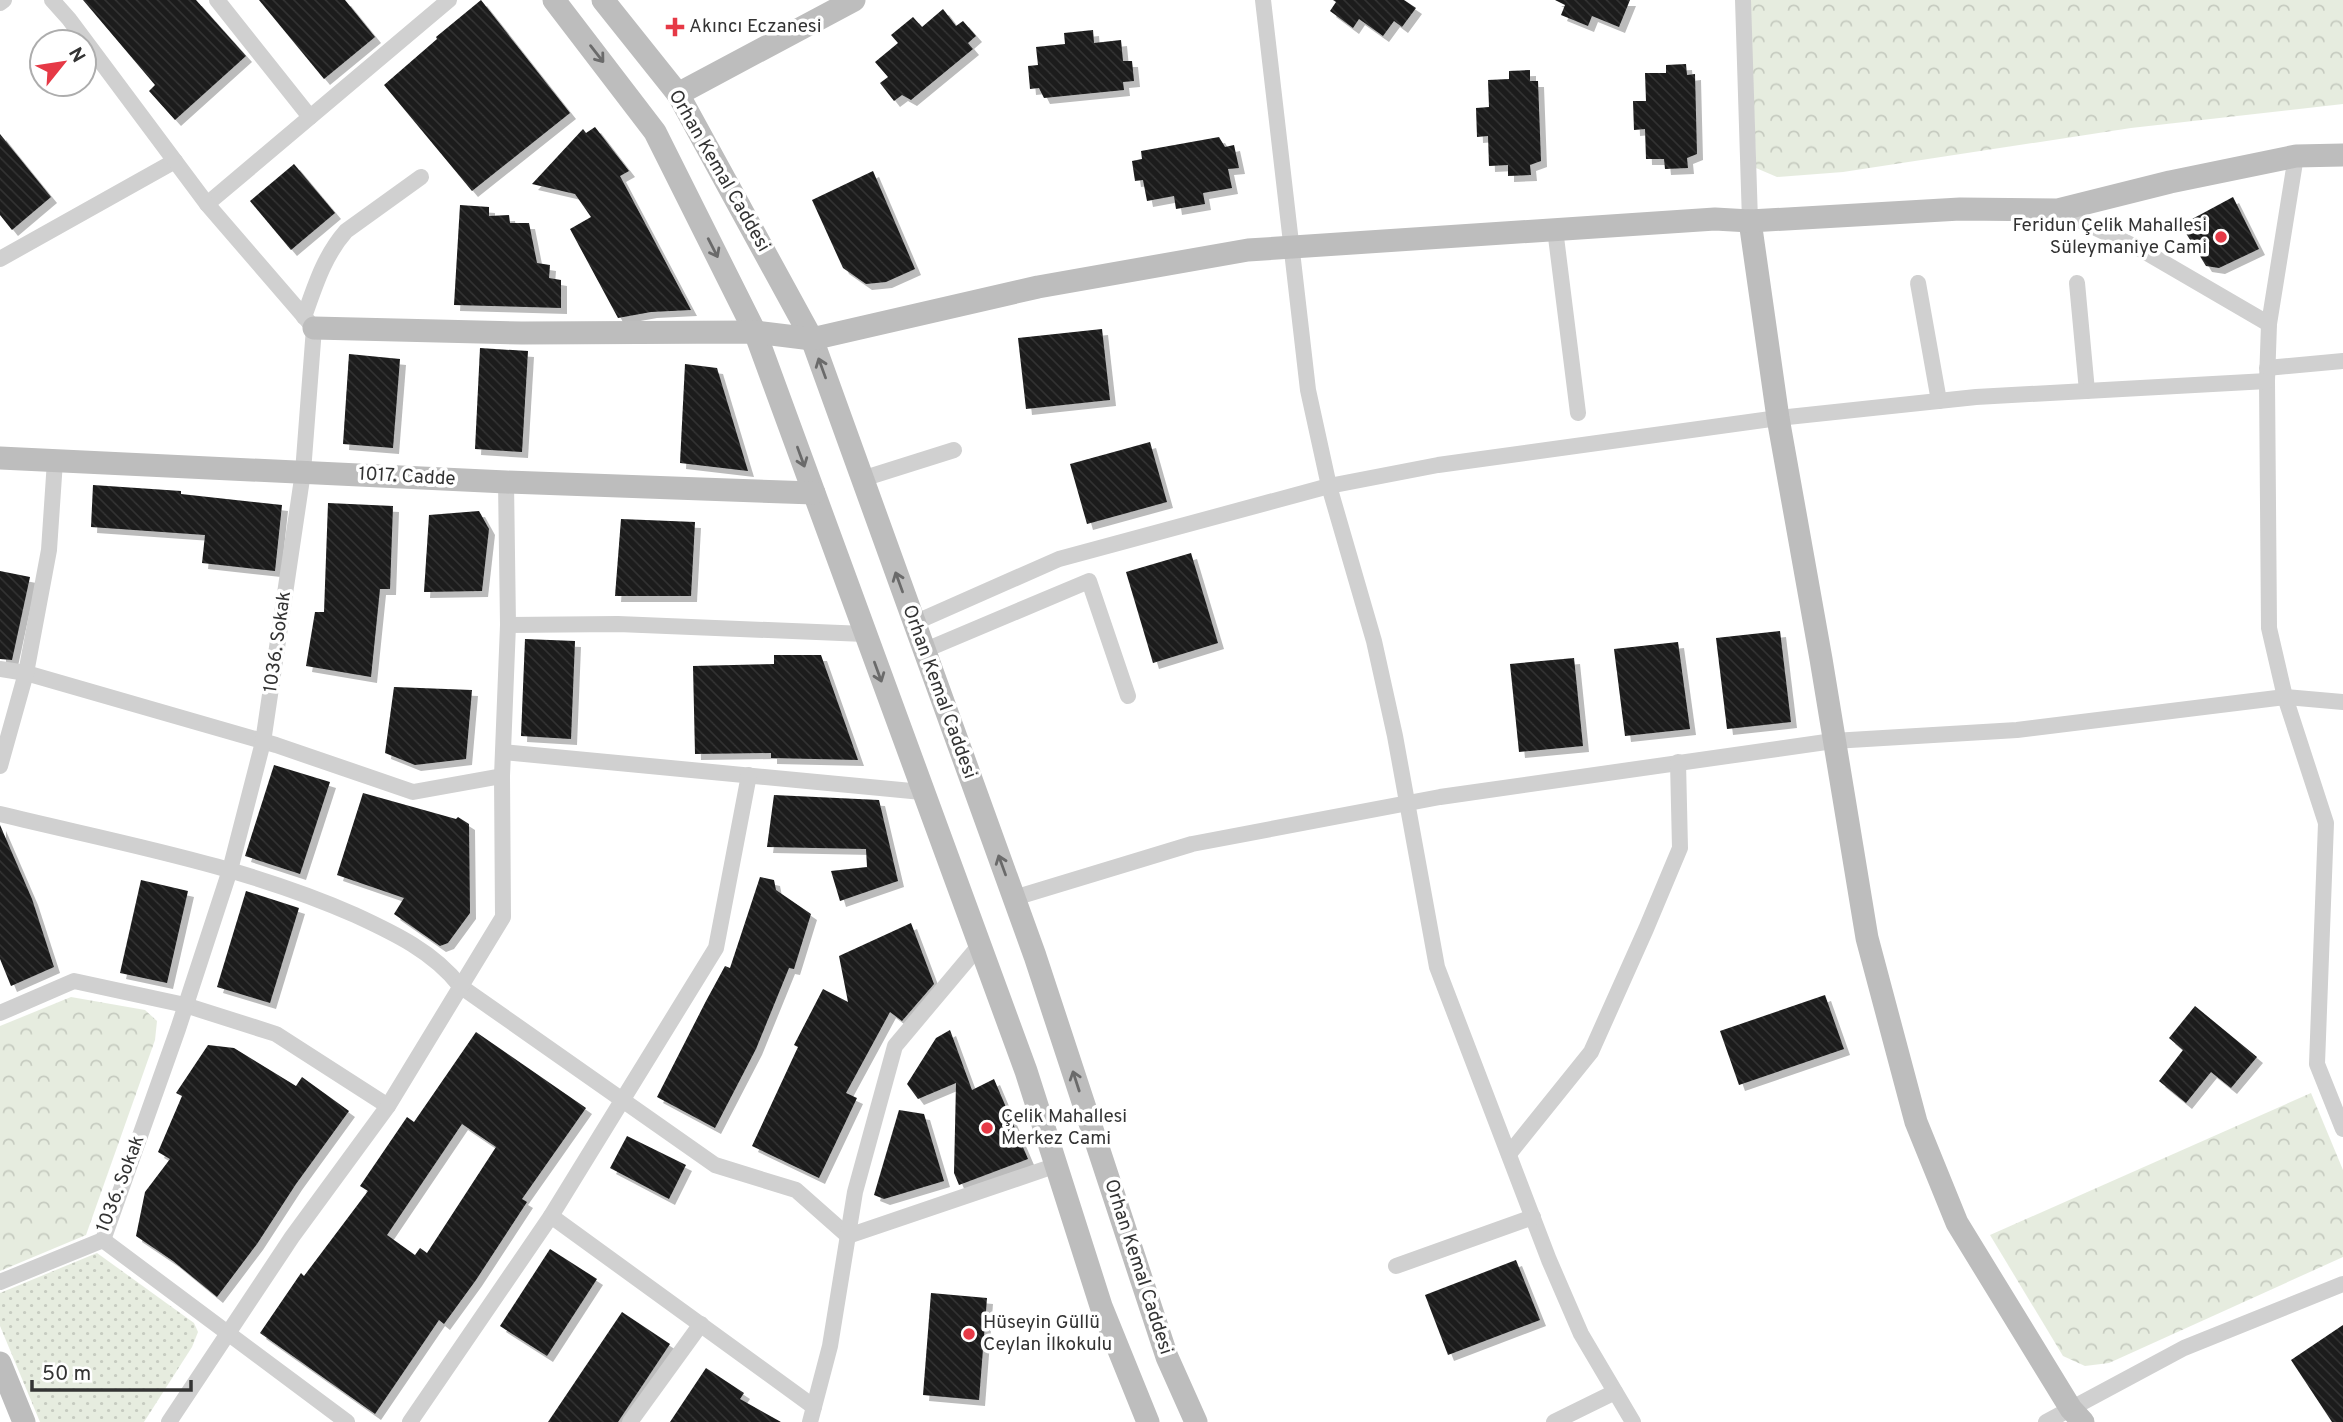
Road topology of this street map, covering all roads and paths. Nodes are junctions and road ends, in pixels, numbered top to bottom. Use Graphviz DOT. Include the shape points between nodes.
graph roads {
  1 [pos="4,0"];
  2 [pos="52,0"];
  3 [pos="217,0"];
  4 [pos="449,0"];
  5 [pos="554,0"];
  6 [pos="603,0"];
  7 [pos="854,0"];
  8 [pos="1263,0"];
  9 [pos="1743,0"];
  10 [pos="0,4"];
  11 [pos="678,94"];
  12 [pos="310,117"];
  13 [pos="2343,155"];
  14 [pos="2297,156"];
  15 [pos="175,161"];
  16 [pos="421,177"];
  17 [pos="207,204"];
  18 [pos="2058,210"];
  19 [pos="1750,221"];
  20 [pos="1555,229"];
  21 [pos="1290,248"];
  22 [pos="0,259"];
  23 [pos="1918,283"];
  24 [pos="2077,283"];
  25 [pos="309,322"];
  26 [pos="2269,324"];
  27 [pos="755,332"];
  28 [pos="812,339"];
  29 [pos="2343,362"];
  30 [pos="2267,375"];
  31 [pos="2087,391"];
  32 [pos="1938,401"];
  33 [pos="1578,413"];
  34 [pos="1778,418"];
  35 [pos="954,450"];
  36 [pos="0,458"];
  37 [pos="55,461"];
  38 [pos="303,472"];
  39 [pos="862,479"];
  40 [pos="506,482"];
  41 [pos="1329,486"];
  42 [pos="814,494"];
  43 [pos="914,623"];
  44 [pos="508,625"];
  45 [pos="865,634"];
  46 [pos="923,650"];
  47 [pos="0,670"];
  48 [pos="26,673"];
  49 [pos="1128,696"];
  50 [pos="2285,697"];
  51 [pos="2343,702"];
  52 [pos="1833,741"];
  53 [pos="263,742"];
  54 [pos="503,752"];
  55 [pos="1678,762"];
  56 [pos="0,765"];
  57 [pos="749,775"];
  58 [pos="502,776"];
  59 [pos="922,792"];
  60 [pos="1406,803"];
  61 [pos="0,814"];
  62 [pos="2326,823"];
  63 [pos="2343,825"];
  64 [pos="230,870"];
  65 [pos="1014,898"];
  66 [pos="979,946"];
  67 [pos="460,986"];
  68 [pos="186,1005"];
  69 [pos="0,1013"];
  70 [pos="624,1101"];
  71 [pos="387,1106"];
  72 [pos="2343,1129"];
  73 [pos="1509,1154"];
  74 [pos="1056,1165"];
  75 [pos="551,1216"];
  76 [pos="1533,1217"];
  77 [pos="848,1236"];
  78 [pos="103,1240"];
  79 [pos="1396,1266"];
  80 [pos="0,1282"];
  81 [pos="2343,1284"];
  82 [pos="701,1324"];
  83 [pos="228,1333"];
  84 [pos="0,1363"];
  85 [pos="1615,1392"];
  86 [pos="812,1414"];
  87 [pos="2077,1415"];
  88 [pos="24,1422"];
  89 [pos="169,1422"];
  90 [pos="347,1422"];
  91 [pos="410,1422"];
  92 [pos="630,1422"];
  93 [pos="1148,1422"];
  94 [pos="1196,1422"];
  95 [pos="1554,1422"];
  96 [pos="1633,1422"];
  97 [pos="2046,1422"];
  1 -- 10 [label="street"];
  2 -- 15 [label="street"];
  3 -- 12 [label="street"];
  4 -- 12 [label="street"];
  5 -- 27 [label="street, Orhan Kemal Caddesi, one-way" via="655,132"];
  6 -- 11 [label="street, Orhan Kemal Caddesi"];
  7 -- 11 [label="street"];
  8 -- 21 [label="street"];
  9 -- 19 [label="street"];
  11 -- 28 [label="street, Orhan Kemal Caddesi"];
  12 -- 17 [label="street"];
  13 -- 14 [label="street"];
  14 -- 18 [label="street"];
  14 -- 26 [label="street"];
  15 -- 17 [label="street"];
  15 -- 22 [label="street"];
  16 -- 25 [label="street, 1036. Sokak" via="336,242 317,281"];
  17 -- 25 [label="street"];
  18 -- 19 [label="street" via="1960,209"];
  18 -- 26 [label="street" via="2142,250"];
  19 -- 20 [label="street"];
  19 -- 34 [label="street"];
  20 -- 21 [label="street"];
  20 -- 33 [label="street"];
  21 -- 28 [label="street" via="1248,250 1038,287"];
  21 -- 41 [label="street" via="1308,390"];
  23 -- 32 [label="street"];
  24 -- 31 [label="street"];
  25 -- 27 [label="street" via="522,333"];
  25 -- 38 [label="street, 1036. Sokak"];
  26 -- 30 [label="street"];
  27 -- 28 [label="street"];
  27 -- 42 [label="street, Orhan Kemal Caddesi, one-way"];
  39 -- 28 [label="street, Orhan Kemal Caddesi, one-way"];
  29 -- 30 [label="street"];
  30 -- 31 [label="street"];
  30 -- 50 [label="street" via="2269,628"];
  31 -- 32 [label="street"];
  32 -- 34 [label="street"];
  34 -- 41 [label="street"];
  34 -- 52 [label="street"];
  35 -- 39 [label="street"];
  36 -- 37 [label="street, 1017. Cadde"];
  37 -- 38 [label="street, 1017. Cadde"];
  37 -- 48 [label="street" via="49,550"];
  38 -- 40 [label="street, 1017. Cadde"];
  38 -- 53 [label="street, 1036. Sokak"];
  43 -- 39 [label="street, Orhan Kemal Caddesi, one-way"];
  40 -- 42 [label="street, 1017. Cadde"];
  40 -- 44 [label="street"];
  41 -- 43 [label="street" via="1059,559"];
  41 -- 60 [label="street" via="1374,640"];
  42 -- 45 [label="street, Orhan Kemal Caddesi"];
  43 -- 46 [label="street, Orhan Kemal Caddesi"];
  44 -- 45 [label="street" via="618,624"];
  44 -- 54 [label="street"];
  45 -- 59 [label="street, Orhan Kemal Caddesi, one-way"];
  46 -- 49 [label="street" via="1089,581"];
  65 -- 46 [label="street, Orhan Kemal Caddesi, one-way"];
  47 -- 48 [label="street"];
  48 -- 53 [label="street"];
  48 -- 56 [label="street"];
  50 -- 51 [label="street"];
  50 -- 52 [label="street" via="2017,730"];
  50 -- 62 [label="street"];
  52 -- 55 [label="street"];
  52 -- 87 [label="street" via="1867,937 1916,1122 1957,1223"];
  53 -- 58 [label="street" via="413,792"];
  53 -- 64 [label="street, 1036. Sokak"];
  54 -- 57 [label="street"];
  54 -- 58 [label="street"];
  55 -- 60 [label="street"];
  55 -- 73 [label="street" via="1680,848 1646,929 1591,1052"];
  57 -- 59 [label="street"];
  57 -- 70 [label="street" via="716,948"];
  58 -- 67 [label="street" via="503,917"];
  59 -- 66 [label="street, Orhan Kemal Caddesi"];
  60 -- 65 [label="street" via="1192,844"];
  60 -- 73 [label="street" via="1437,967"];
  61 -- 64 [label="street"];
  62 -- 63 [label="street"];
  62 -- 72 [label="street" via="2317,1064"];
  64 -- 67 [label="street" via="307,894 400,936 448,971"];
  64 -- 68 [label="street, 1036. Sokak"];
  94 -- 65 [label="street, Orhan Kemal Caddesi, one-way" via="1167,1357"];
  66 -- 74 [label="street, Orhan Kemal Caddesi"];
  66 -- 77 [label="street" via="895,1046 855,1192"];
  67 -- 70 [label="street"];
  67 -- 71 [label="street"];
  68 -- 69 [label="street" via="74,981"];
  68 -- 71 [label="street" via="276,1034"];
  68 -- 78 [label="street, 1036. Sokak"];
  70 -- 75 [label="street"];
  70 -- 77 [label="street" via="715,1165 796,1191"];
  71 -- 83 [label="street"];
  73 -- 76 [label="street"];
  74 -- 77 [label="street"];
  74 -- 93 [label="street, Orhan Kemal Caddesi" via="1101,1306"];
  75 -- 82 [label="street"];
  75 -- 91 [label="street"];
  76 -- 79 [label="street"];
  76 -- 85 [label="street" via="1581,1334"];
  77 -- 86 [label="street" via="830,1346"];
  78 -- 80 [label="street, 1036. Sokak"];
  78 -- 83 [label="street"];
  81 -- 87 [label="street" via="2184,1348"];
  82 -- 86 [label="street"];
  82 -- 92 [label="street"];
  83 -- 89 [label="street"];
  83 -- 90 [label="street"];
  84 -- 88 [label="street"];
  85 -- 95 [label="street"];
  85 -- 96 [label="street"];
  87 -- 97 [label="street"];
}
